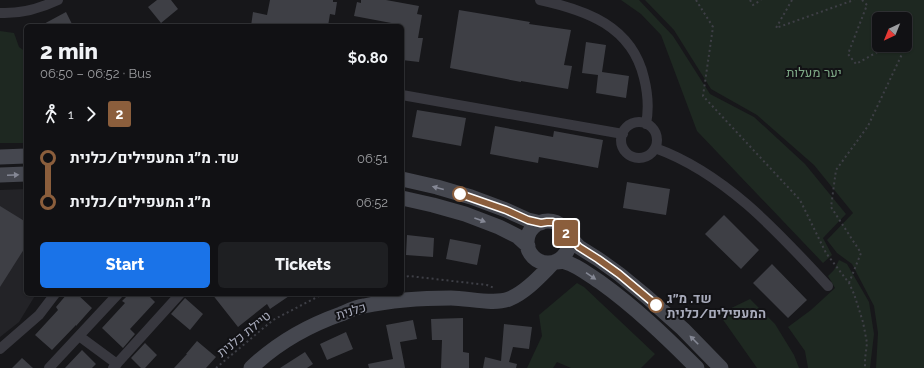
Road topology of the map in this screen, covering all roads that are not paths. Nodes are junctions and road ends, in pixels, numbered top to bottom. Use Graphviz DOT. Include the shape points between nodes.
graph roads {
  1 [pos="58,0"];
  2 [pos="540,0"];
  3 [pos="0,13"];
  4 [pos="404,95"];
  5 [pos="646,124"];
  6 [pos="623,134"];
  7 [pos="655,148"];
  8 [pos="24,156"];
  9 [pos="0,157"];
  10 [pos="24,174"];
  11 [pos="0,175"];
  12 [pos="404,179"];
  13 [pos="404,198"];
  14 [pos="541,223"];
  15 [pos="567,234"];
  16 [pos="530,251"];
  17 [pos="554,262"];
  18 [pos="828,286"];
  19 [pos="53,296"];
  20 [pos="116,296"];
  21 [pos="178,296"];
  22 [pos="514,297"];
  23 [pos="79,336"];
  24 [pos="0,349"];
  25 [pos="115,366"];
  26 [pos="49,368"];
  27 [pos="251,368"];
  28 [pos="697,368"];
  29 [pos="721,368"];
  1 -- 3 [label="street" via="26,12"];
  2 -- 5 [label="street" via="587,13 620,34 638,59 643,72 648,112"];
  4 -- 6 [label="street"];
  5 -- 6 [label="street" via="631,125"];
  5 -- 7 [label="street" via="656,134"];
  6 -- 7 [label="street" via="624,149 633,157 648,156"];
  7 -- 18 [label="street" via="695,167 744,202 778,233"];
  8 -- 9 [label="main road"];
  11 -- 10 [label="main road, one-way"];
  14 -- 12 [label="main road, one-way" via="471,197"];
  13 -- 16 [label="main road, one-way" via="459,212 499,227 517,236"];
  14 -- 15 [label="main road" via="553,222"];
  14 -- 16 [label="main road" via="529,235"];
  15 -- 17 [label="main road" via="569,241 566,254"];
  29 -- 15 [label="main road, one-way" via="647,296 579,247"];
  16 -- 17 [label="main road" via="541,262"];
  16 -- 22 [label="main road" via="530,269"];
  17 -- 22 [label="main road, כלנית" via="524,291"];
  17 -- 28 [label="main road, one-way" via="570,264 608,288 636,310"];
  19 -- 24 [label="street" via="38,315"];
  20 -- 23 [label="street"];
  21 -- 25 [label="street"];
  22 -- 27 [label="main road, כלנית" via="490,301 424,299 362,306 303,329"];
  23 -- 25 [label="street"];
  23 -- 26 [label="street"];
}
